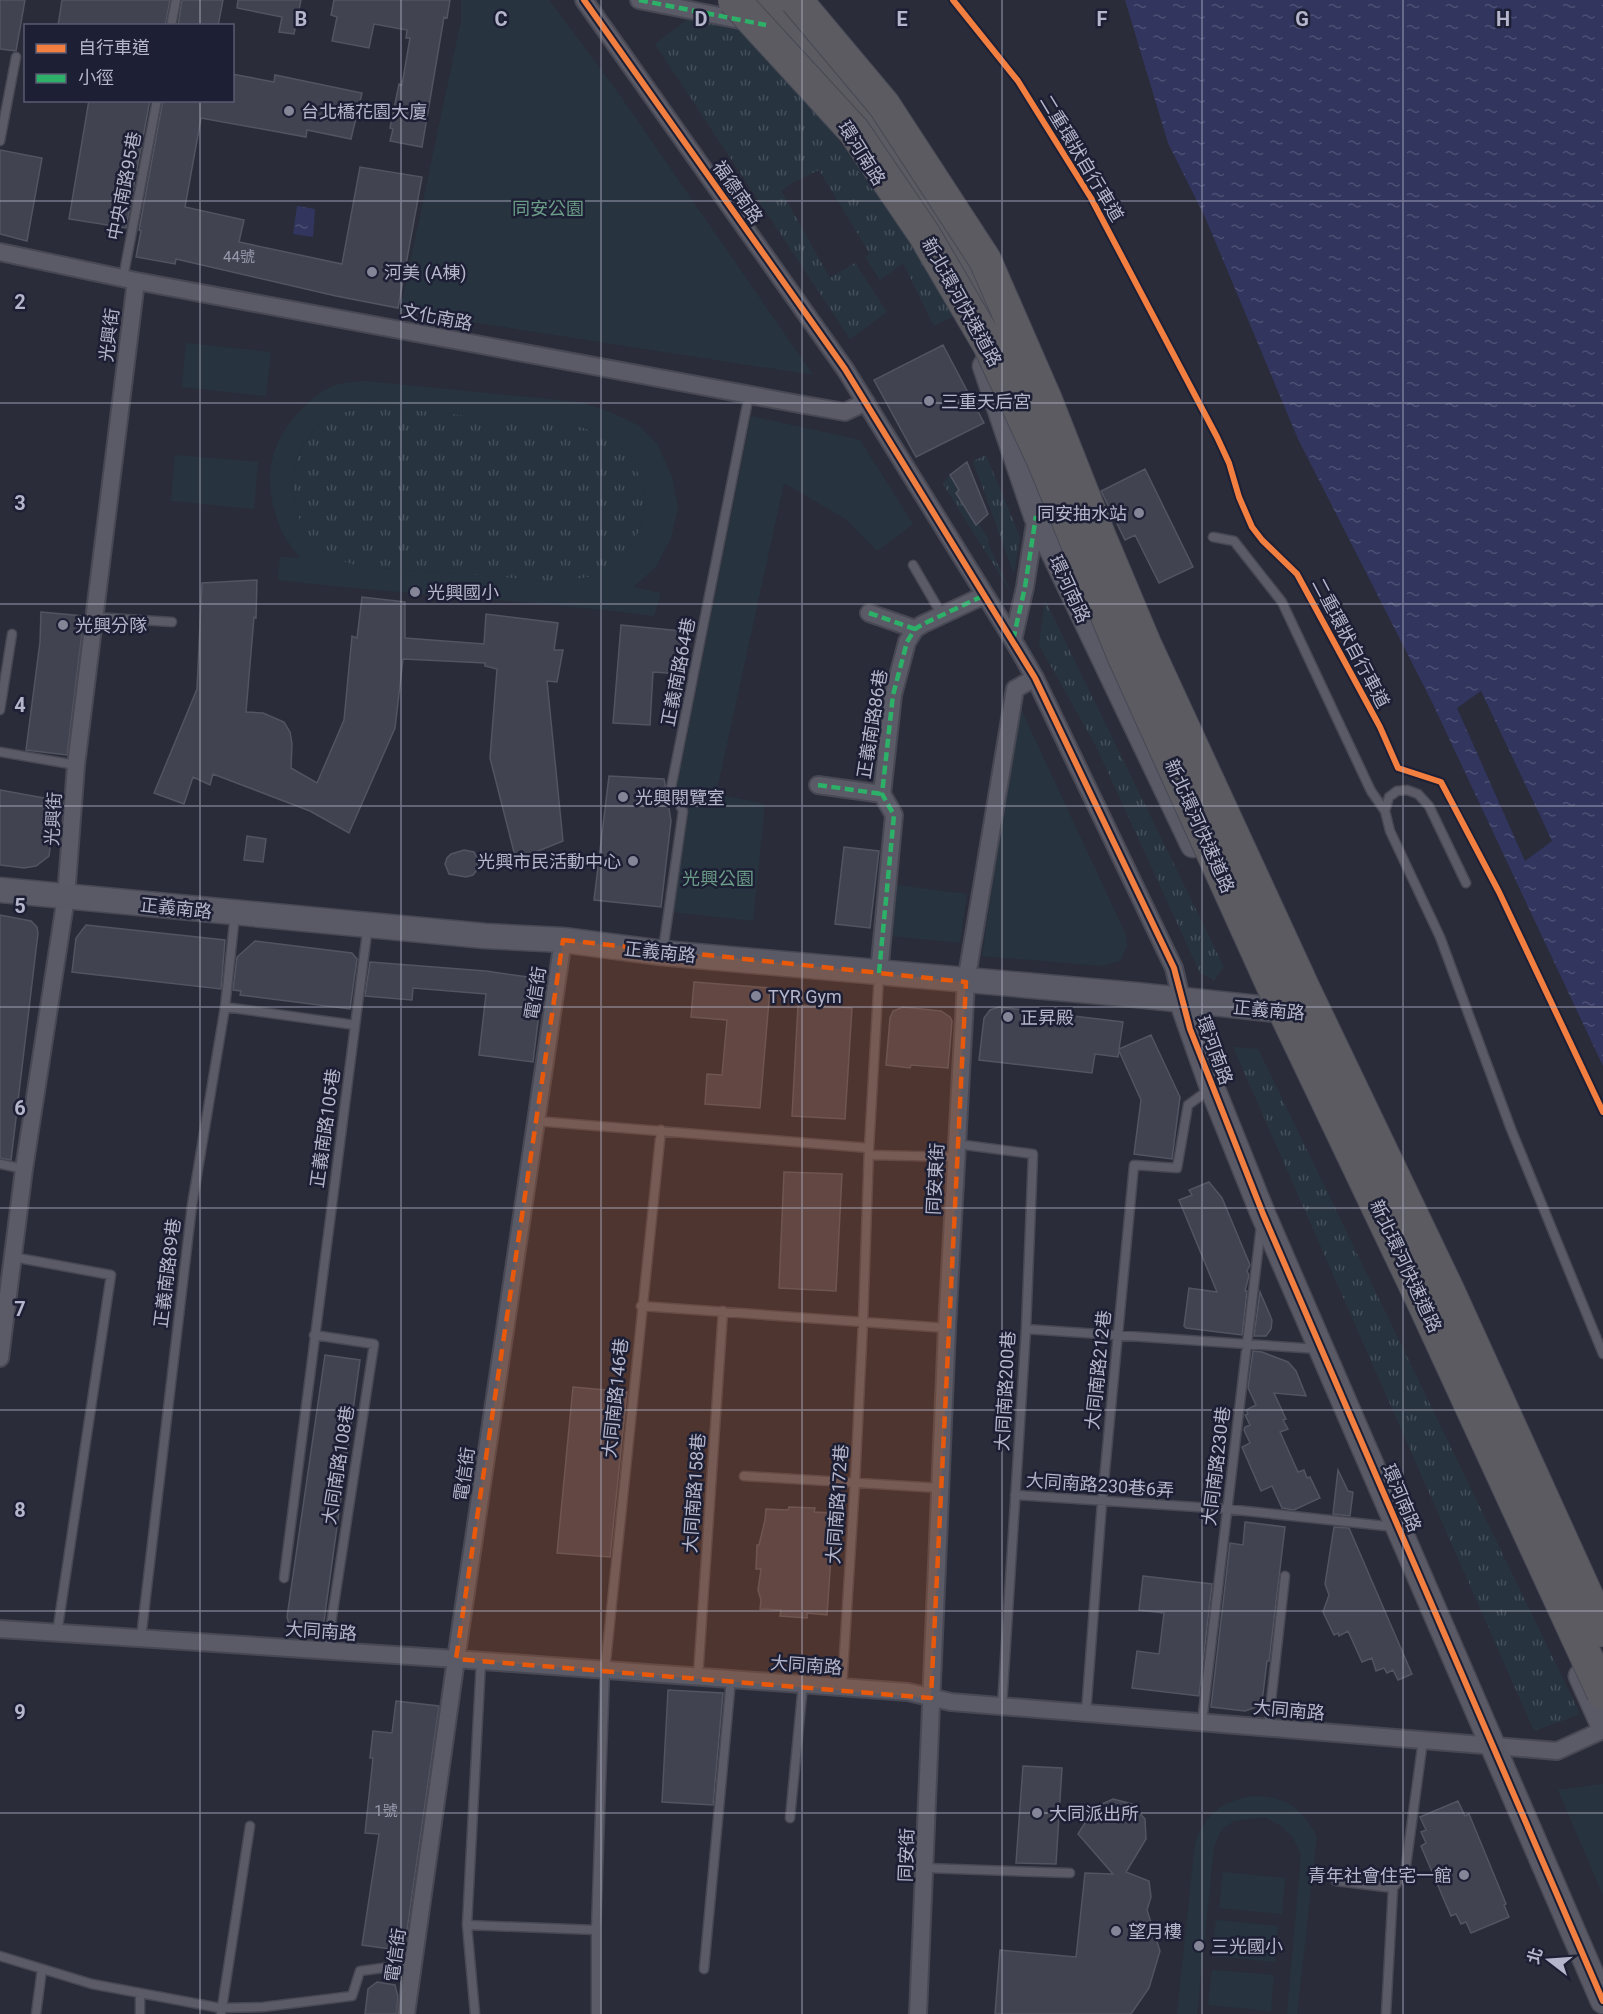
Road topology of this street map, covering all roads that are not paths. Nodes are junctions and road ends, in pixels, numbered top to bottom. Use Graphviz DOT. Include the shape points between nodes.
graph roads {
  1 [pos="176,0"];
  2 [pos="584,0"];
  3 [pos="639,0"];
  4 [pos="735,0"];
  5 [pos="744,0"];
  6 [pos="796,0"];
  7 [pos="814,0"];
  8 [pos="767,13"];
  9 [pos="171,24"];
  10 [pos="16,57"];
  11 [pos="157,102"];
  12 [pos="0,141"];
  13 [pos="0,252"];
  14 [pos="129,280"];
  15 [pos="749,395"];
  16 [pos="866,402"];
  17 [pos="1036,516"];
  18 [pos="1100,537"];
  19 [pos="1213,537"];
  20 [pos="913,565"];
  21 [pos="985,595"];
  22 [pos="869,613"];
  23 [pos="942,615"];
  24 [pos="94,617"];
  25 [pos="172,622"];
  26 [pos="915,629"];
  27 [pos="12,634"];
  28 [pos="1013,640"];
  29 [pos="1035,678"];
  30 [pos="0,710"];
  31 [pos="0,752"];
  32 [pos="76,765"];
  33 [pos="818,785"];
  34 [pos="882,794"];
  35 [pos="1385,811"];
  36 [pos="1466,883"];
  37 [pos="0,890"];
  38 [pos="66,897"];
  39 [pos="235,914"];
  40 [pos="368,925"];
  41 [pos="563,940"];
  42 [pos="663,953"];
  43 [pos="879,974"];
  44 [pos="966,981"];
  45 [pos="1182,1002"];
  46 [pos="225,1007"];
  47 [pos="1272,1010"];
  48 [pos="1320,1015"];
  49 [pos="356,1026"];
  50 [pos="1212,1087"];
  51 [pos="536,1121"];
  52 [pos="661,1130"];
  53 [pos="956,1150"];
  54 [pos="869,1152"];
  55 [pos="0,1164"];
  56 [pos="24,1169"];
  57 [pos="1263,1214"];
  58 [pos="13,1257"];
  59 [pos="641,1306"];
  60 [pos="723,1311"];
  61 [pos="864,1322"];
  62 [pos="947,1328"];
  63 [pos="1026,1329"];
  64 [pos="314,1335"];
  65 [pos="1118,1336"];
  66 [pos="1247,1345"];
  67 [pos="1321,1350"];
  68 [pos="1603,1354"];
  69 [pos="0,1358"];
  70 [pos="744,1476"];
  71 [pos="855,1482"];
  72 [pos="940,1488"];
  73 [pos="1015,1495"];
  74 [pos="1102,1502"];
  75 [pos="1227,1509"];
  76 [pos="1398,1527"];
  77 [pos="1285,1576"];
  78 [pos="284,1578"];
  79 [pos="0,1629"];
  80 [pos="1603,1629"];
  81 [pos="57,1633"];
  82 [pos="141,1638"];
  83 [pos="327,1650"];
  84 [pos="456,1659"];
  85 [pos="481,1661"];
  86 [pos="605,1670"];
  87 [pos="698,1677"];
  88 [pos="731,1679"];
  89 [pos="802,1684"];
  90 [pos="842,1687"];
  91 [pos="1603,1693"];
  92 [pos="931,1698"];
  93 [pos="1002,1706"];
  94 [pos="1086,1713"];
  95 [pos="1202,1722"];
  96 [pos="1603,1725"];
  97 [pos="1268,1728"];
  98 [pos="1603,1730"];
  99 [pos="1423,1740"];
  100 [pos="1492,1745"];
  101 [pos="790,1818"];
  102 [pos="250,1826"];
  103 [pos="925,1868"];
  104 [pos="1070,1874"];
  105 [pos="1336,1881"];
  106 [pos="1393,1888"];
  107 [pos="467,1925"];
  108 [pos="596,1930"];
  109 [pos="0,1956"];
  110 [pos="414,1964"];
  111 [pos="42,1969"];
  112 [pos="704,1969"];
  113 [pos="140,1993"];
  114 [pos="1603,2001"];
  115 [pos="220,2011"];
  116 [pos="36,2014"];
  117 [pos="140,2014"];
  118 [pos="406,2014"];
  119 [pos="475,2014"];
  120 [pos="596,2014"];
  121 [pos="918,2014"];
  122 [pos="1386,2014"];
  1 -- 9 [label="lane"];
  2 -- 16 [label="street, 福德南路"];
  3 -- 8 [label="street"];
  4 -- 91 [label="highway, 新北環河快速道路, bridge" via="854,131 924,234 989,345 1255,946"];
  5 -- 8 [label="street, 環河南路"];
  6 -- 18 [label="highway, 新北環河快速道路, bridge" via="884,105 985,260"];
  7 -- 48 [label="street" via="860,53 971,213 1008,285 1164,675"];
  8 -- 17 [label="street, 環河南路" via="830,101 972,326"];
  8 -- 18 [label="highway, bridge" via="856,97 918,189 972,276 1050,448"];
  10 -- 12 [label="lane"];
  11 -- 14 [label="lane, 中央南路95巷"];
  13 -- 14 [label="street, 文化南路"];
  14 -- 15 [label="street, 文化南路"];
  14 -- 24 [label="street, 光興街"];
  15 -- 16 [label="street, 文化南路" via="845,412"];
  15 -- 42 [label="lane, 正義南路64巷" via="672,788 683,811"];
  16 -- 21 [label="street, 福德南路"];
  17 -- 28 [label="street"];
  17 -- 47 [label="street, 環河南路"];
  18 -- 80 [label="highway, 新北環河快速道路, bridge" via="1175,709"];
  19 -- 35 [label="lane" via="1234,541 1282,602 1371,791"];
  20 -- 23 [label="lane"];
  21 -- 23 [label="street"];
  21 -- 28 [label="street, 福德南路"];
  22 -- 26 [label="street"];
  23 -- 26 [label="street"];
  24 -- 25 [label="lane"];
  24 -- 32 [label="street, 光興街"];
  26 -- 34 [label="street, 正義南路86巷" via="907,642 893,695"];
  27 -- 30 [label="lane"];
  28 -- 29 [label="street, 福德南路"];
  29 -- 44 [label="street, 同安東街" via="1015,689"];
  29 -- 45 [label="street, 福德南路" via="1174,968"];
  31 -- 32 [label="lane"];
  32 -- 38 [label="street, 光興街"];
  33 -- 34 [label="street"];
  34 -- 43 [label="street, 正義南路86巷" via="894,815"];
  35 -- 36 [label="lane" via="1389,797 1397,791 1418,794 1428,806"];
  35 -- 68 [label="lane" via="1390,831 1440,937 1511,1129"];
  37 -- 38 [label="street, 正義南路"];
  38 -- 39 [label="street, 正義南路"];
  38 -- 56 [label="street, 光興街"];
  39 -- 40 [label="street, 正義南路"];
  39 -- 46 [label="lane, 正義南路89巷"];
  40 -- 41 [label="street, 正義南路"];
  40 -- 49 [label="lane, 正義南路105巷"];
  41 -- 42 [label="street, 正義南路"];
  41 -- 51 [label="street, 電信街"];
  42 -- 43 [label="street, 正義南路"];
  43 -- 44 [label="street, 正義南路"];
  43 -- 54 [label="lane, 大同南路172巷"];
  44 -- 45 [label="street, 正義南路"];
  44 -- 53 [label="street, 同安東街"];
  45 -- 47 [label="street, 正義南路"];
  45 -- 50 [label="street, 環河南路"];
  46 -- 49 [label="lane"];
  46 -- 82 [label="lane, 正義南路89巷" via="192,1205"];
  47 -- 48 [label="street, 正義南路"];
  47 -- 96 [label="street, 環河南路" via="1443,1360"];
  48 -- 80 [label="street"];
  49 -- 64 [label="lane, 正義南路105巷"];
  50 -- 57 [label="street, 環河南路"];
  50 -- 65 [label="lane, 大同南路212巷" via="1188,1105 1177,1168 1134,1165"];
  51 -- 52 [label="lane"];
  51 -- 84 [label="street, 電信街"];
  52 -- 54 [label="lane"];
  52 -- 59 [label="lane, 大同南路146巷"];
  53 -- 54 [label="lane"];
  53 -- 62 [label="street, 同安東街"];
  53 -- 63 [label="lane, 大同南路200巷" via="1033,1154"];
  54 -- 61 [label="lane, 大同南路172巷"];
  55 -- 56 [label="lane"];
  56 -- 58 [label="street, 光興街"];
  57 -- 66 [label="lane, 大同南路230巷"];
  57 -- 67 [label="street, 環河南路"];
  58 -- 69 [label="street, 光興街"];
  58 -- 81 [label="lane" via="111,1275"];
  59 -- 60 [label="lane"];
  59 -- 86 [label="lane, 大同南路146巷"];
  60 -- 61 [label="lane"];
  60 -- 87 [label="lane, 大同南路158巷"];
  61 -- 62 [label="lane"];
  61 -- 71 [label="lane, 大同南路172巷"];
  62 -- 72 [label="street, 同安東街"];
  63 -- 65 [label="lane"];
  63 -- 73 [label="lane, 大同南路200巷"];
  64 -- 78 [label="lane, 正義南路105巷"];
  64 -- 83 [label="lane, 大同南路108巷" via="374,1344"];
  65 -- 66 [label="lane"];
  65 -- 74 [label="lane, 大同南路212巷"];
  66 -- 67 [label="lane"];
  66 -- 75 [label="lane, 大同南路230巷"];
  67 -- 76 [label="street, 環河南路"];
  70 -- 71 [label="lane"];
  71 -- 72 [label="lane"];
  71 -- 90 [label="lane, 大同南路172巷"];
  72 -- 92 [label="street, 同安東街"];
  73 -- 74 [label="lane, 大同南路230巷6弄"];
  73 -- 93 [label="lane, 大同南路200巷"];
  74 -- 75 [label="lane, 大同南路230巷6弄"];
  74 -- 94 [label="lane, 大同南路212巷"];
  75 -- 76 [label="lane, 大同南路230巷6弄"];
  75 -- 95 [label="lane, 大同南路230巷"];
  76 -- 100 [label="street, 環河南路"];
  77 -- 97 [label="lane"];
  79 -- 81 [label="street, 大同南路"];
  81 -- 82 [label="street, 大同南路"];
  82 -- 83 [label="street, 大同南路"];
  83 -- 84 [label="street, 大同南路"];
  84 -- 85 [label="street, 大同南路"];
  84 -- 110 [label="street, 電信街"];
  85 -- 86 [label="street, 大同南路"];
  85 -- 107 [label="lane"];
  86 -- 87 [label="street, 大同南路"];
  86 -- 108 [label="lane, 大同南路146巷"];
  87 -- 88 [label="street, 大同南路"];
  88 -- 89 [label="street, 大同南路"];
  88 -- 112 [label="lane"];
  89 -- 90 [label="street, 大同南路"];
  89 -- 101 [label="lane"];
  90 -- 92 [label="street, 大同南路" via="908,1692"];
  92 -- 93 [label="street, 大同南路"];
  92 -- 103 [label="street, 同安街"];
  93 -- 94 [label="street, 大同南路"];
  94 -- 95 [label="street, 大同南路"];
  95 -- 97 [label="street, 大同南路"];
  97 -- 99 [label="street, 大同南路"];
  98 -- 100 [label="street, 大同南路" via="1557,1750"];
  99 -- 100 [label="street, 大同南路"];
  99 -- 106 [label="lane" via="1405,1873"];
  100 -- 114 [label="street, 環河南路"];
  102 -- 115 [label="lane"];
  103 -- 104 [label="lane"];
  103 -- 121 [label="street, 同安街"];
  105 -- 106 [label="lane"];
  106 -- 122 [label="lane"];
  107 -- 108 [label="lane"];
  107 -- 119 [label="lane"];
  108 -- 120 [label="lane, 大同南路146巷"];
  109 -- 111 [label="lane"];
  110 -- 115 [label="lane" via="360,1971 352,1996"];
  110 -- 118 [label="street, 電信街"];
  111 -- 113 [label="lane"];
  111 -- 116 [label="lane"];
  113 -- 115 [label="lane"];
  113 -- 117 [label="lane"];
}
